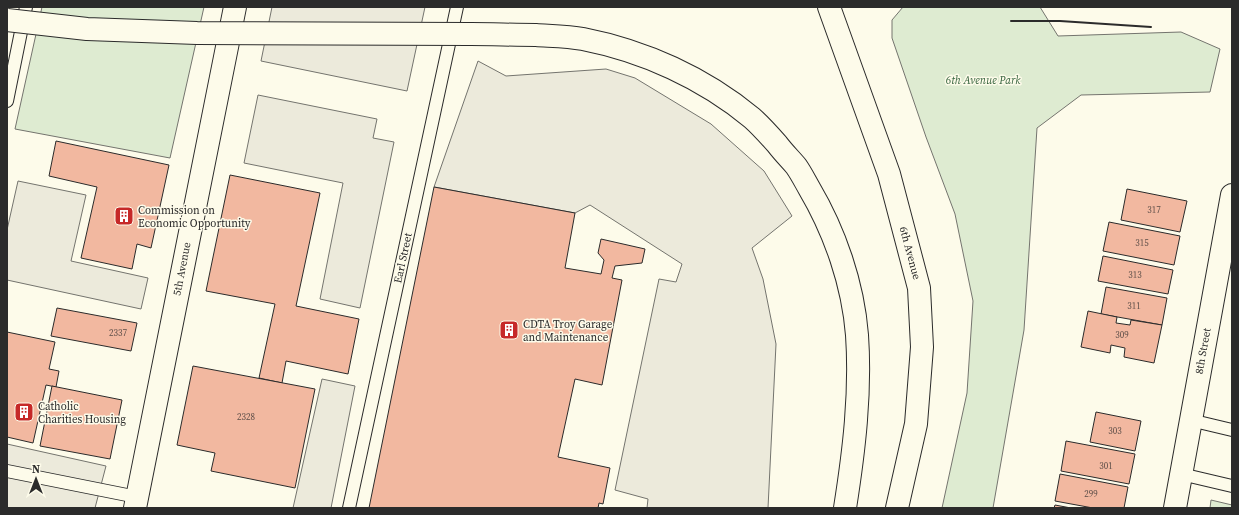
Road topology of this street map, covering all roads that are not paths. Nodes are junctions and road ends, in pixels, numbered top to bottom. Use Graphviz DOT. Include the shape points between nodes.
graph roads {
  1 [pos="26,7"];
  2 [pos="235,7"];
  3 [pos="457,7"];
  4 [pos="829,7"];
  5 [pos="7,20"];
  6 [pos="7,101"];
  7 [pos="1232,195"];
  8 [pos="1190,420"];
  9 [pos="1232,430"];
  10 [pos="7,471"];
  11 [pos="1181,474"];
  12 [pos="1232,486"];
  13 [pos="136,502"];
  14 [pos="349,508"];
  15 [pos="845,508"];
  16 [pos="897,508"];
  17 [pos="1174,508"];
  1 -- 6 [label="lane"];
  2 -- 13 [label="main road, 5th Avenue"];
  3 -- 14 [label="lane, Earl Street"];
  4 -- 16 [label="main road, 6th Avenue" via="889,174 919,288 922,347 916,424"];
  5 -- 15 [label="main road, bridge" via="88,29 197,33 478,34 582,38 627,50 695,79 734,104 765,130 796,167 820,206 838,248 851,293 859,373"];
  7 -- 8 [label="main road, 8th Street"];
  8 -- 9 [label="lane"];
  8 -- 11 [label="main road, 8th Street"];
  10 -- 13 [label="lane"];
  11 -- 12 [label="lane"];
  11 -- 17 [label="main road, 8th Street"];
}
